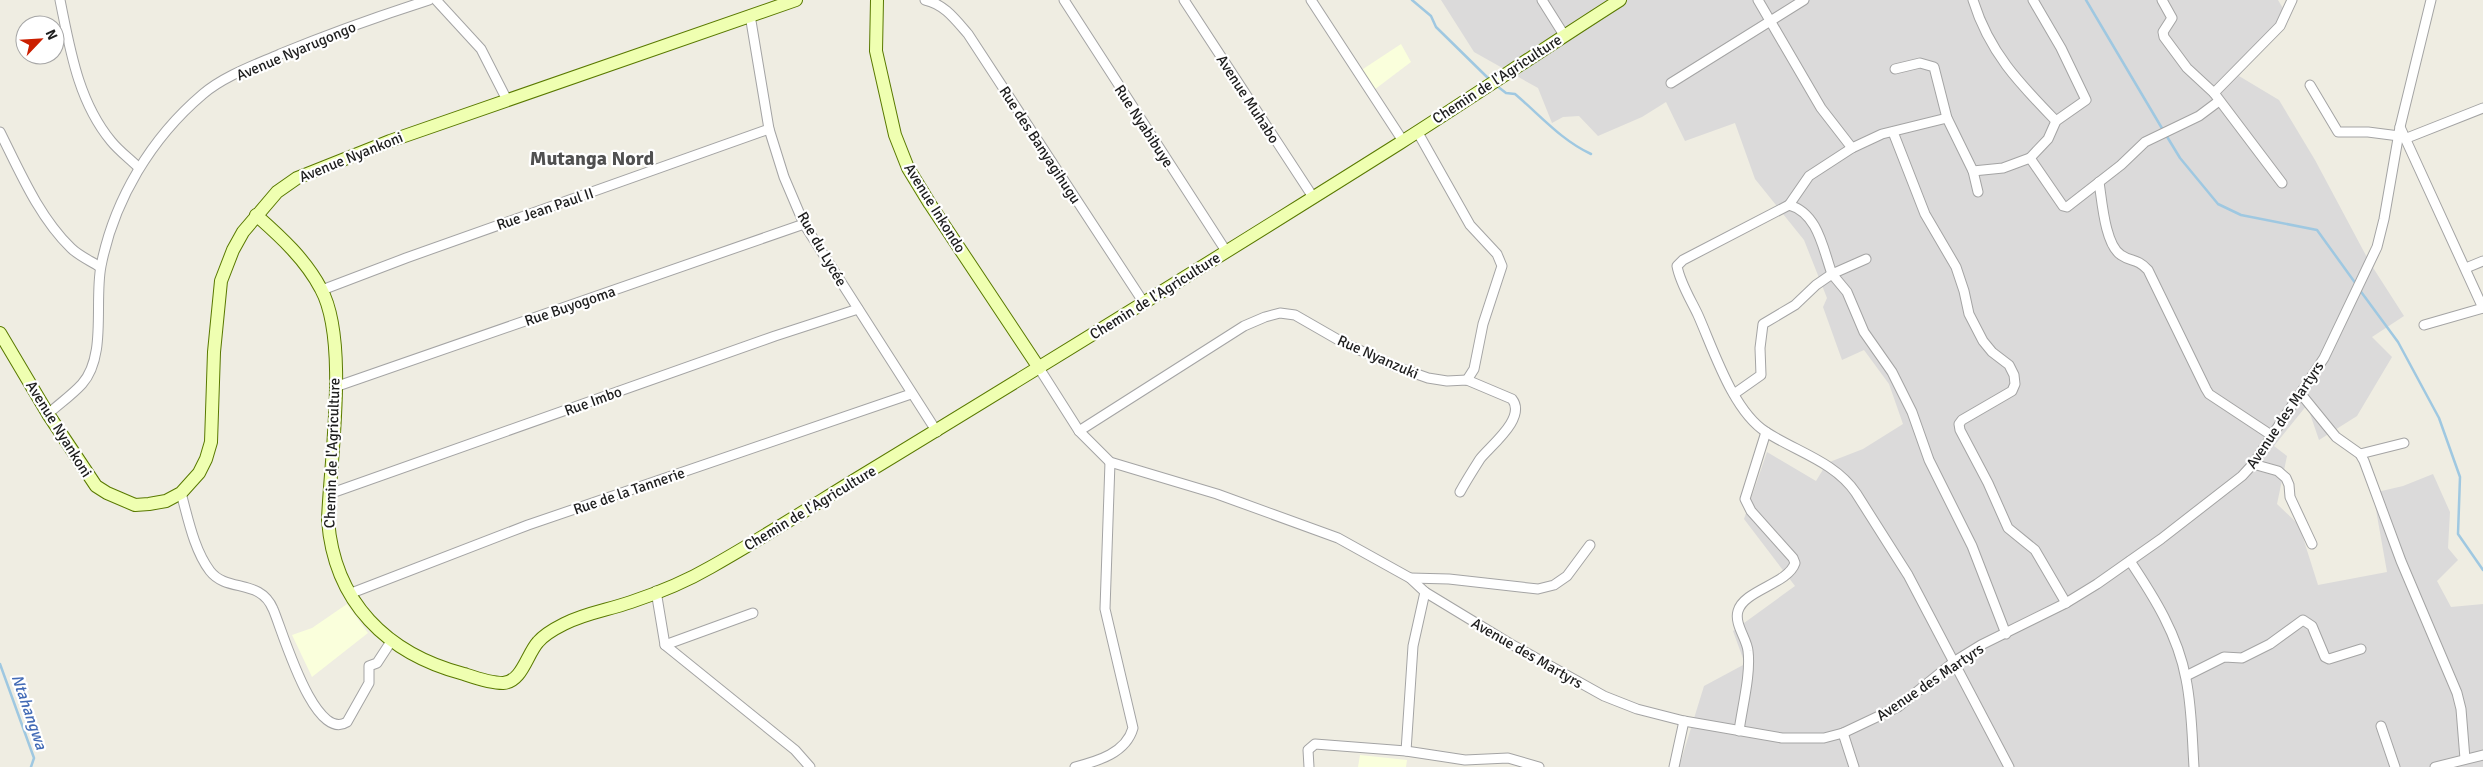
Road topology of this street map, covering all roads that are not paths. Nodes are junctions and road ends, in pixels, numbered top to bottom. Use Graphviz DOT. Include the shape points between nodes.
graph roads {
  1 [pos="60,0"];
  2 [pos="429,0"];
  3 [pos="436,0"];
  4 [pos="796,0"];
  5 [pos="877,0"];
  6 [pos="925,0"];
  7 [pos="1064,0"];
  8 [pos="1184,0"];
  9 [pos="1311,0"];
  10 [pos="1542,0"];
  11 [pos="1620,0"];
  12 [pos="1758,0"];
  13 [pos="1804,0"];
  14 [pos="1973,0"];
  15 [pos="2033,0"];
  16 [pos="2162,0"];
  17 [pos="2431,0"];
  18 [pos="2289,2"];
  19 [pos="750,16"];
  20 [pos="1770,20"];
  21 [pos="1564,35"];
  22 [pos="1895,69"];
  23 [pos="1671,83"];
  24 [pos="2310,86"];
  25 [pos="2214,93"];
  26 [pos="507,100"];
  27 [pos="2219,101"];
  28 [pos="2483,108"];
  29 [pos="1947,118"];
  30 [pos="2056,121"];
  31 [pos="769,130"];
  32 [pos="0,132"];
  33 [pos="1417,132"];
  34 [pos="1893,132"];
  35 [pos="2402,134"];
  36 [pos="1403,141"];
  37 [pos="1852,148"];
  38 [pos="2030,158"];
  39 [pos="139,168"];
  40 [pos="1974,171"];
  41 [pos="2099,182"];
  42 [pos="2282,183"];
  43 [pos="1978,192"];
  44 [pos="1313,197"];
  45 [pos="1789,206"];
  46 [pos="256,215"];
  47 [pos="804,224"];
  48 [pos="1226,251"];
  49 [pos="1866,259"];
  50 [pos="2483,261"];
  51 [pos="100,267"];
  52 [pos="2466,268"];
  53 [pos="1832,274"];
  54 [pos="322,290"];
  55 [pos="1144,303"];
  56 [pos="2483,308"];
  57 [pos="858,310"];
  58 [pos="2424,325"];
  59 [pos="0,333"];
  60 [pos="1039,368"];
  61 [pos="1467,380"];
  62 [pos="335,387"];
  63 [pos="911,394"];
  64 [pos="1734,394"];
  65 [pos="2301,394"];
  66 [pos="48,414"];
  67 [pos="1079,431"];
  68 [pos="937,432"];
  69 [pos="1766,432"];
  70 [pos="2271,435"];
  71 [pos="2404,443"];
  72 [pos="2360,454"];
  73 [pos="1110,462"];
  74 [pos="2254,464"];
  75 [pos="1460,492"];
  76 [pos="181,493"];
  77 [pos="329,494"];
  78 [pos="2312,544"];
  79 [pos="1590,545"];
  80 [pos="2130,560"];
  81 [pos="1410,578"];
  82 [pos="656,592"];
  83 [pos="1425,592"];
  84 [pos="349,594"];
  85 [pos="2066,603"];
  86 [pos="753,613"];
  87 [pos="2006,634"];
  88 [pos="392,640"];
  89 [pos="665,645"];
  90 [pos="2361,649"];
  91 [pos="1955,661"];
  92 [pos="2186,676"];
  93 [pos="1684,721"];
  94 [pos="2381,726"];
  95 [pos="1739,731"];
  96 [pos="1843,733"];
  97 [pos="1406,751"];
  98 [pos="2483,755"];
  99 [pos="2465,759"];
  100 [pos="810,767"];
  101 [pos="1075,767"];
  102 [pos="1309,767"];
  103 [pos="1539,767"];
  104 [pos="1674,767"];
  105 [pos="1854,767"];
  106 [pos="2009,767"];
  107 [pos="2194,767"];
  108 [pos="2395,767"];
  109 [pos="2435,767"];
  1 -- 39 [label="street" via="74,70 92,112 111,142"];
  2 -- 39 [label="street, Avenue Nyarugongo" via="378,16 251,66 204,93 176,120"];
  3 -- 26 [label="street" via="481,49"];
  4 -- 19 [label="street, Avenue Nyankoni"];
  5 -- 60 [label="street, Avenue Inkondo" via="876,51 895,135 908,168"];
  6 -- 55 [label="street, Rue des Banyagihugu" via="935,2 968,34"];
  7 -- 48 [label="street, Rue Nyabibuye"];
  8 -- 44 [label="street, Avenue Muhabo"];
  9 -- 36 [label="street"];
  10 -- 21 [label="street"];
  11 -- 21 [label="street, Chemin de l'Agriculture"];
  12 -- 20 [label="street"];
  13 -- 20 [label="street"];
  14 -- 30 [label="street" via="1978,17 2005,67"];
  15 -- 30 [label="street" via="2086,96 2084,102"];
  16 -- 25 [label="street" via="2172,18 2163,32 2164,37 2187,68"];
  17 -- 35 [label="street, Avenue des Martyrs"];
  18 -- 25 [label="street" via="2280,26"];
  19 -- 26 [label="street, Avenue Nyankoni"];
  19 -- 31 [label="street, Rue du Lycée"];
  20 -- 23 [label="street"];
  20 -- 37 [label="street" via="1816,100"];
  21 -- 33 [label="street, Chemin de l'Agriculture"];
  22 -- 29 [label="street" via="1920,63 1934,67"];
  24 -- 35 [label="street" via="2338,132"];
  25 -- 27 [label="street"];
  26 -- 46 [label="street, Avenue Nyankoni" via="297,178 277,192"];
  27 -- 41 [label="street" via="2199,116 2145,142"];
  27 -- 42 [label="street"];
  28 -- 35 [label="street"];
  29 -- 34 [label="street"];
  29 -- 40 [label="street"];
  30 -- 38 [label="street" via="2048,139"];
  31 -- 47 [label="street, Rue du Lycée"];
  31 -- 54 [label="street, Rue Jean Paul II" via="415,254"];
  32 -- 51 [label="street" via="50,224 72,249"];
  33 -- 36 [label="street, Chemin de l'Agriculture"];
  33 -- 61 [label="street" via="1470,225 1497,254 1502,266 1483,324 1474,369"];
  34 -- 37 [label="street"];
  34 -- 85 [label="street" via="1925,214 1956,267 1969,314 1992,352 2009,365 2014,375 2016,384 2012,391 1962,420 1960,430 2008,528 2035,550"];
  35 -- 52 [label="street"];
  35 -- 65 [label="street, Avenue des Martyrs" via="2377,247 2324,358"];
  36 -- 44 [label="street, Chemin de l'Agriculture"];
  37 -- 45 [label="street" via="1809,176"];
  38 -- 40 [label="street" via="2003,168"];
  38 -- 41 [label="street" via="2063,206 2067,207"];
  39 -- 51 [label="street, Avenue Nyarugongo" via="115,217"];
  40 -- 43 [label="street"];
  41 -- 70 [label="street" via="2112,241 2119,254 2141,263 2148,270 2206,390"];
  44 -- 48 [label="street, Chemin de l'Agriculture"];
  45 -- 53 [label="street" via="1807,214 1813,223"];
  45 -- 64 [label="street" via="1677,266"];
  46 -- 54 [label="street, Chemin de l'Agriculture" via="293,250"];
  46 -- 76 [label="street, Avenue Nyankoni" via="233,250 221,281 214,352 211,442 199,473"];
  47 -- 57 [label="street, Rue du Lycée"];
  47 -- 62 [label="street, Rue Buyogoma"];
  48 -- 55 [label="street, Chemin de l'Agriculture"];
  49 -- 53 [label="street"];
  50 -- 52 [label="street"];
  51 -- 66 [label="street, Avenue Nyarugongo" via="95,355 83,383"];
  52 -- 56 [label="street"];
  53 -- 64 [label="street" via="1796,305 1763,324 1760,348 1762,375"];
  53 -- 87 [label="street" via="1847,292 1864,332 1892,372 1912,412 1929,460 1972,546"];
  54 -- 62 [label="street, Chemin de l'Agriculture" via="333,328"];
  55 -- 60 [label="street, Chemin de l'Agriculture"];
  56 -- 58 [label="street"];
  57 -- 63 [label="street, Rue du Lycée"];
  57 -- 77 [label="street, Rue Imbo" via="765,339"];
  59 -- 66 [label="street, Avenue Nyankoni"];
  60 -- 67 [label="street, Avenue des Martyrs"];
  60 -- 68 [label="street, Chemin de l'Agriculture"];
  61 -- 67 [label="street, Rue Nyanzuki" via="1428,378 1394,366 1295,315 1280,313 1244,326"];
  61 -- 75 [label="street" via="1512,399 1516,410 1504,436 1480,460"];
  62 -- 77 [label="street, Chemin de l'Agriculture"];
  63 -- 68 [label="street, Rue du Lycée"];
  63 -- 84 [label="street, Rue de la Tannerie" via="528,525"];
  64 -- 69 [label="street" via="1750,419"];
  65 -- 70 [label="street, Avenue des Martyrs"];
  65 -- 72 [label="street" via="2336,437"];
  66 -- 76 [label="street, Avenue Nyankoni" via="83,470 96,486 107,493 135,504 166,501"];
  67 -- 73 [label="street, Avenue des Martyrs"];
  68 -- 82 [label="street, Chemin de l'Agriculture" via="706,570"];
  69 -- 91 [label="street" via="1835,469 1847,480 1900,562"];
  69 -- 95 [label="street" via="1745,499 1751,511 1795,563 1788,572 1742,603 1737,612 1749,653"];
  70 -- 74 [label="street, Avenue des Martyrs"];
  71 -- 72 [label="street"];
  72 -- 99 [label="street" via="2458,693"];
  73 -- 81 [label="street, Avenue des Martyrs" via="1216,494 1338,538"];
  73 -- 101 [label="street" via="1105,609 1133,728 1125,746"];
  74 -- 78 [label="street" via="2278,471 2286,478 2292,502"];
  74 -- 80 [label="street, Avenue des Martyrs" via="2229,487"];
  76 -- 88 [label="street" via="197,547 211,572 221,580 254,589 269,599 303,686 330,722 337,725 347,722 369,683 369,666 377,662"];
  77 -- 84 [label="street, Chemin de l'Agriculture" via="329,541 336,567"];
  79 -- 81 [label="street" via="1567,576 1554,585 1538,589"];
  80 -- 85 [label="street, Avenue des Martyrs"];
  80 -- 92 [label="street" via="2162,613"];
  81 -- 83 [label="street, Avenue des Martyrs"];
  82 -- 88 [label="street, Chemin de l'Agriculture" via="582,615 548,633 537,643 516,677 508,682 447,670"];
  82 -- 89 [label="street"];
  83 -- 93 [label="street, Avenue des Martyrs" via="1604,696 1637,709"];
  83 -- 97 [label="street" via="1413,646"];
  84 -- 88 [label="street, Chemin de l'Agriculture" via="369,621"];
  85 -- 87 [label="street, Avenue des Martyrs"];
  86 -- 89 [label="street"];
  87 -- 91 [label="street, Avenue des Martyrs"];
  89 -- 100 [label="street" via="795,750"];
  90 -- 92 [label="street" via="2330,659 2326,657 2312,626 2304,620 2242,658 2224,657"];
  91 -- 96 [label="street, Avenue des Martyrs" via="1898,707"];
  91 -- 106 [label="street"];
  92 -- 107 [label="street" via="2193,722"];
  93 -- 95 [label="street, Avenue des Martyrs"];
  93 -- 104 [label="street"];
  94 -- 108 [label="street"];
  95 -- 96 [label="street, Avenue des Martyrs" via="1800,739"];
  96 -- 105 [label="street"];
  97 -- 102 [label="street" via="1315,744 1308,750"];
  97 -- 103 [label="street" via="1465,760 1508,758"];
  98 -- 99 [label="street"];
  99 -- 109 [label="street"];
}
